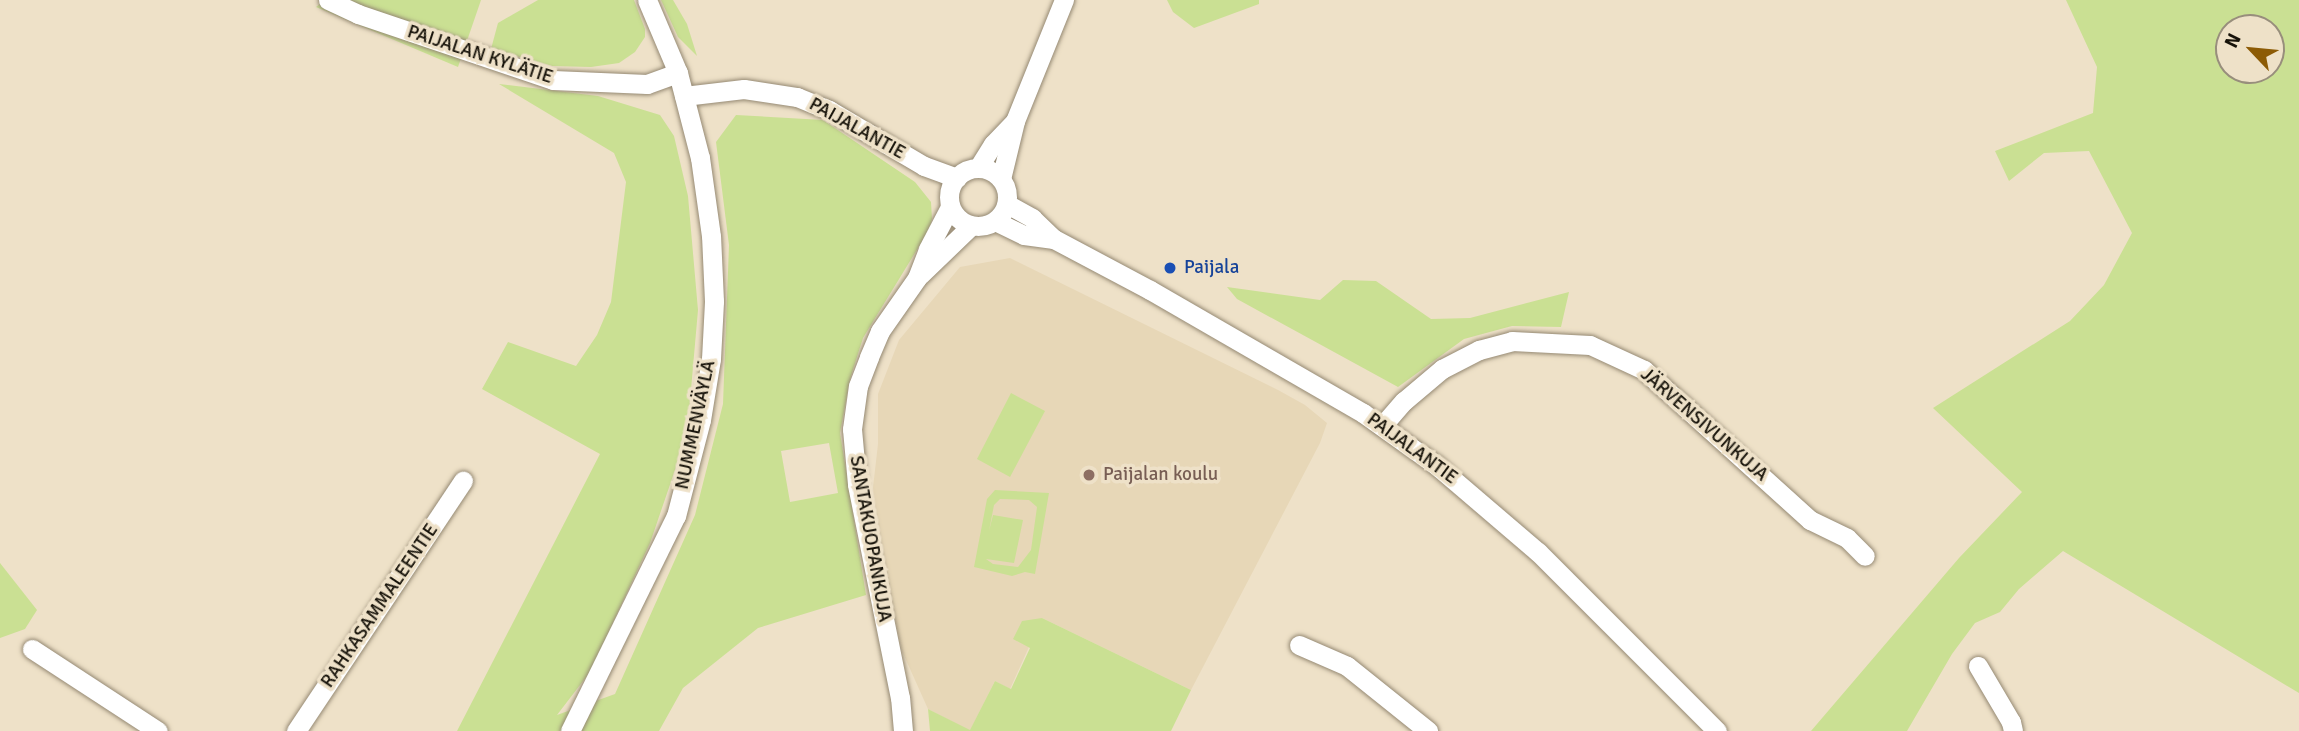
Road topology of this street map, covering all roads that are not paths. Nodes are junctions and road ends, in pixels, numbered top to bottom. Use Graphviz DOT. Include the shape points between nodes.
graph roads {
  1 [pos="328,0"];
  2 [pos="647,0"];
  3 [pos="1064,0"];
  4 [pos="678,73"];
  5 [pos="684,96"];
  6 [pos="1015,121"];
  7 [pos="978,168"];
  8 [pos="1001,179"];
  9 [pos="952,193"];
  10 [pos="1007,204"];
  11 [pos="995,221"];
  12 [pos="971,226"];
  13 [pos="1054,239"];
  14 [pos="917,278"];
  15 [pos="1382,426"];
  16 [pos="463,481"];
  17 [pos="1865,556"];
  18 [pos="1300,645"];
  19 [pos="32,649"];
  20 [pos="1978,666"];
  21 [pos="159,731"];
  22 [pos="296,731"];
  23 [pos="570,731"];
  24 [pos="903,731"];
  25 [pos="1428,731"];
  26 [pos="1717,731"];
  27 [pos="2013,731"];
  1 -- 4 [label="street, PAIJALAN KYLÄTIE" via="358,15 553,80 647,84"];
  2 -- 4 [label="street"];
  3 -- 6 [label="street"];
  4 -- 5 [label="street"];
  5 -- 9 [label="street, PAIJALANTIE" via="744,89 797,97 829,110 924,166"];
  5 -- 23 [label="street, NUMMENVÄYLÄ" via="701,158 714,301 701,420 676,516"];
  6 -- 7 [label="street"];
  6 -- 8 [label="street"];
  7 -- 8 [label="street"];
  7 -- 9 [label="street"];
  8 -- 10 [label="street"];
  9 -- 12 [label="street" via="955,216"];
  9 -- 14 [label="street, SANTAKUOPANKUJA"];
  10 -- 11 [label="street"];
  10 -- 13 [label="street, PAIJALANTIE" via="1032,218"];
  11 -- 12 [label="street"];
  11 -- 13 [label="street, PAIJALANTIE" via="1024,235"];
  12 -- 14 [label="street, SANTAKUOPANKUJA"];
  13 -- 15 [label="street, PAIJALANTIE"];
  14 -- 24 [label="street, SANTAKUOPANKUJA" via="880,331 858,386 852,429 857,484"];
  15 -- 17 [label="street, JÄRVENSIVUNKUJA" via="1442,369 1479,350 1512,341 1590,345 1644,370 1810,520 1847,538"];
  15 -- 26 [label="street, PAIJALANTIE" via="1488,506"];
  16 -- 22 [label="street, RAHKASAMMALEENTIE"];
  18 -- 25 [label="street" via="1347,666"];
  19 -- 21 [label="street"];
  20 -- 27 [label="street"];
}
